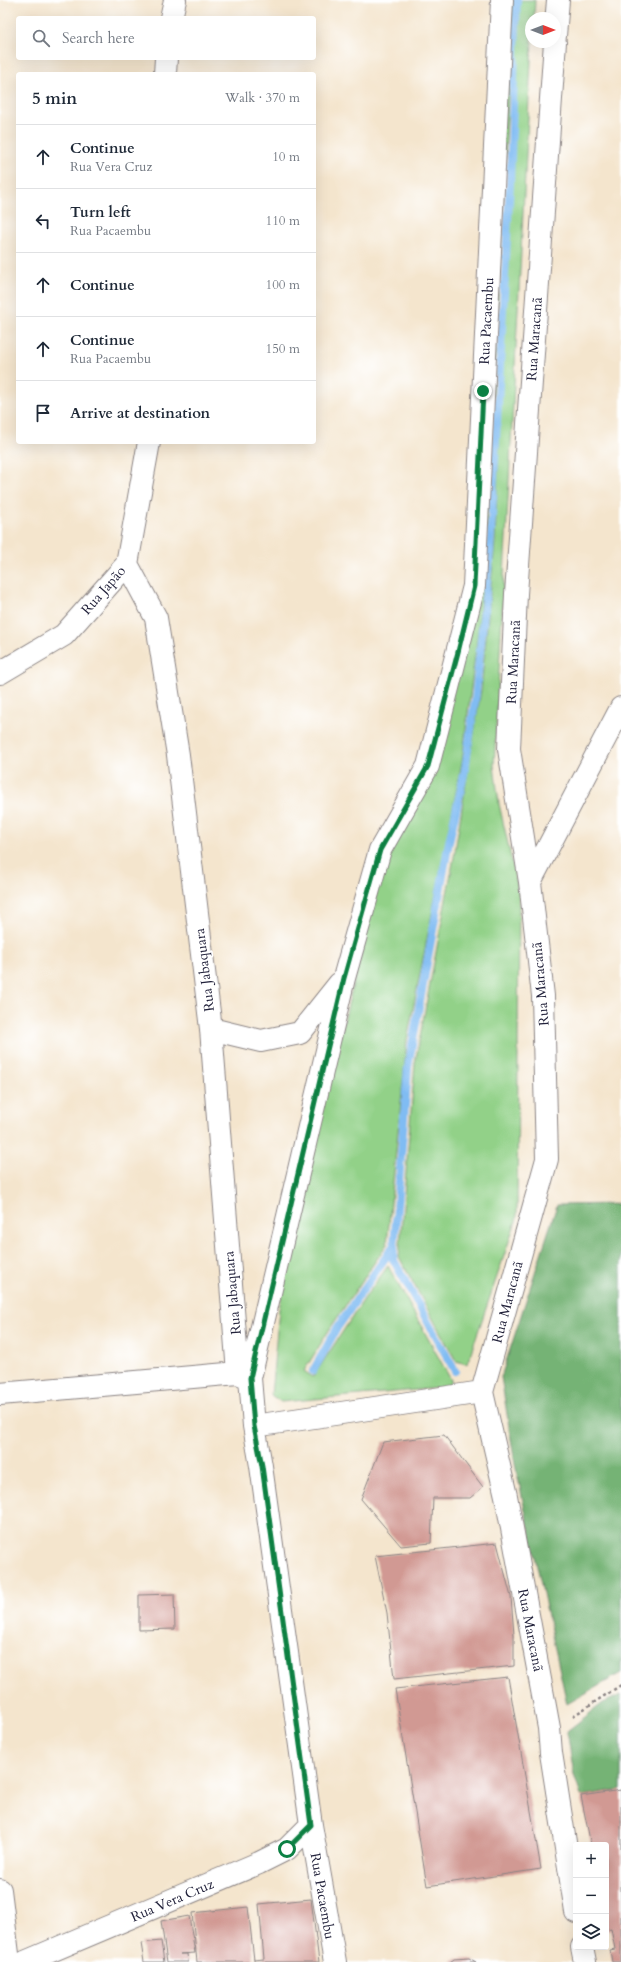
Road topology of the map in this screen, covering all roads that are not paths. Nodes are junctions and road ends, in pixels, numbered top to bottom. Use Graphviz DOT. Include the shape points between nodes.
graph roads {
  1 [pos="175,0"];
  2 [pos="502,0"];
  3 [pos="558,0"];
  4 [pos="557,12"];
  5 [pos="171,16"];
  6 [pos="555,48"];
  7 [pos="166,60"];
  8 [pos="165,72"];
  9 [pos="149,444"];
  10 [pos="127,564"];
  11 [pos="0,673"];
  12 [pos="621,708"];
  13 [pos="530,882"];
  14 [pos="344,978"];
  15 [pos="211,1029"];
  16 [pos="244,1375"];
  17 [pos="482,1392"];
  18 [pos="0,1394"];
  19 [pos="254,1426"];
  20 [pos="311,1825"];
  21 [pos="0,1890"];
  22 [pos="573,1892"];
  23 [pos="583,1950"];
  24 [pos="333,1954"];
  25 [pos="10,1962"];
  26 [pos="25,1962"];
  27 [pos="585,1962"];
  1 -- 5 [label="street"];
  2 -- 14 [label="street, Rua Pacaembu" via="474,586 428,766 380,850"];
  3 -- 4 [label="street"];
  6 -- 13 [label="street, Rua Maracanã" via="517,586 509,749"];
  7 -- 8 [label="street"];
  9 -- 10 [label="street, Rua Japão"];
  10 -- 11 [label="street, Rua Japão" via="64,635"];
  10 -- 15 [label="street, Rua Jabaquara" via="156,618 178,755"];
  12 -- 13 [label="street"];
  13 -- 17 [label="street, Rua Maracanã" via="543,996 547,1159"];
  14 -- 15 [label="street" via="300,1033 262,1041"];
  14 -- 16 [label="street, Rua Pacaembu"];
  15 -- 16 [label="street, Rua Jabaquara"];
  16 -- 18 [label="street"];
  16 -- 19 [label="street, Rua Pacaembu"];
  17 -- 19 [label="street"];
  17 -- 22 [label="street, Rua Maracanã" via="506,1496 549,1731"];
  19 -- 20 [label="street, Rua Pacaembu" via="262,1466"];
  20 -- 24 [label="street, Rua Pacaembu"];
  20 -- 26 [label="street, Rua Vera Cruz" via="287,1849 259,1863"];
  21 -- 25 [label="street"];
  23 -- 27 [label="street"];
}
